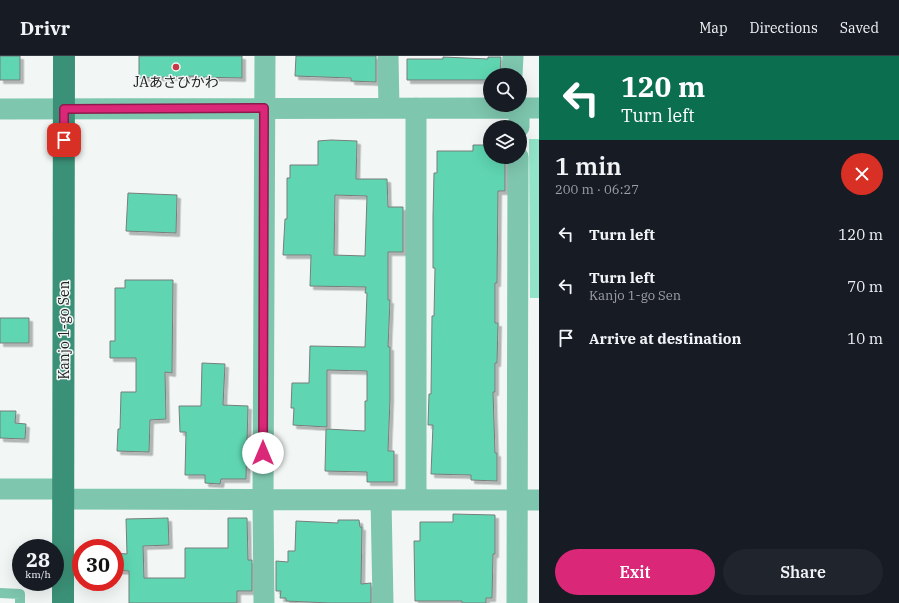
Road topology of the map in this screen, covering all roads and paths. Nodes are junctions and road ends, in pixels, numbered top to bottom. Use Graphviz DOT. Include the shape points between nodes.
graph roads {
  1 [pos="64,56"];
  2 [pos="264,56"];
  3 [pos="388,56"];
  4 [pos="513,56"];
  5 [pos="512,68"];
  6 [pos="264,108"];
  7 [pos="389,108"];
  8 [pos="416,108"];
  9 [pos="0,109"];
  10 [pos="64,109"];
  11 [pos="483,110"];
  12 [pos="518,164"];
  13 [pos="0,489"];
  14 [pos="63,494"];
  15 [pos="262,500"];
  16 [pos="381,500"];
  17 [pos="416,500"];
  18 [pos="517,500"];
  19 [pos="539,500"];
  20 [pos="0,593"];
  21 [pos="20,603"];
  22 [pos="63,603"];
  23 [pos="264,603"];
  24 [pos="382,603"];
  25 [pos="517,603"];
  1 -- 10 [label="main road, Kanjo 1-go Sen"];
  2 -- 6 [label="street"];
  3 -- 7 [label="street"];
  4 -- 5 [label="street"];
  6 -- 7 [label="street"];
  6 -- 10 [label="street"];
  6 -- 15 [label="street"];
  7 -- 8 [label="street"];
  8 -- 11 [label="street"];
  8 -- 17 [label="street"];
  9 -- 10 [label="street"];
  10 -- 14 [label="main road, Kanjo 1-go Sen"];
  12 -- 18 [label="street"];
  13 -- 14 [label="street"];
  14 -- 15 [label="street"];
  14 -- 22 [label="main road, Kanjo 1-go Sen"];
  15 -- 16 [label="street"];
  15 -- 23 [label="street"];
  16 -- 17 [label="street"];
  16 -- 24 [label="street"];
  17 -- 18 [label="street"];
  18 -- 19 [label="street"];
  18 -- 25 [label="street"];
  20 -- 21 [label="lane" via="20,594"];
}
